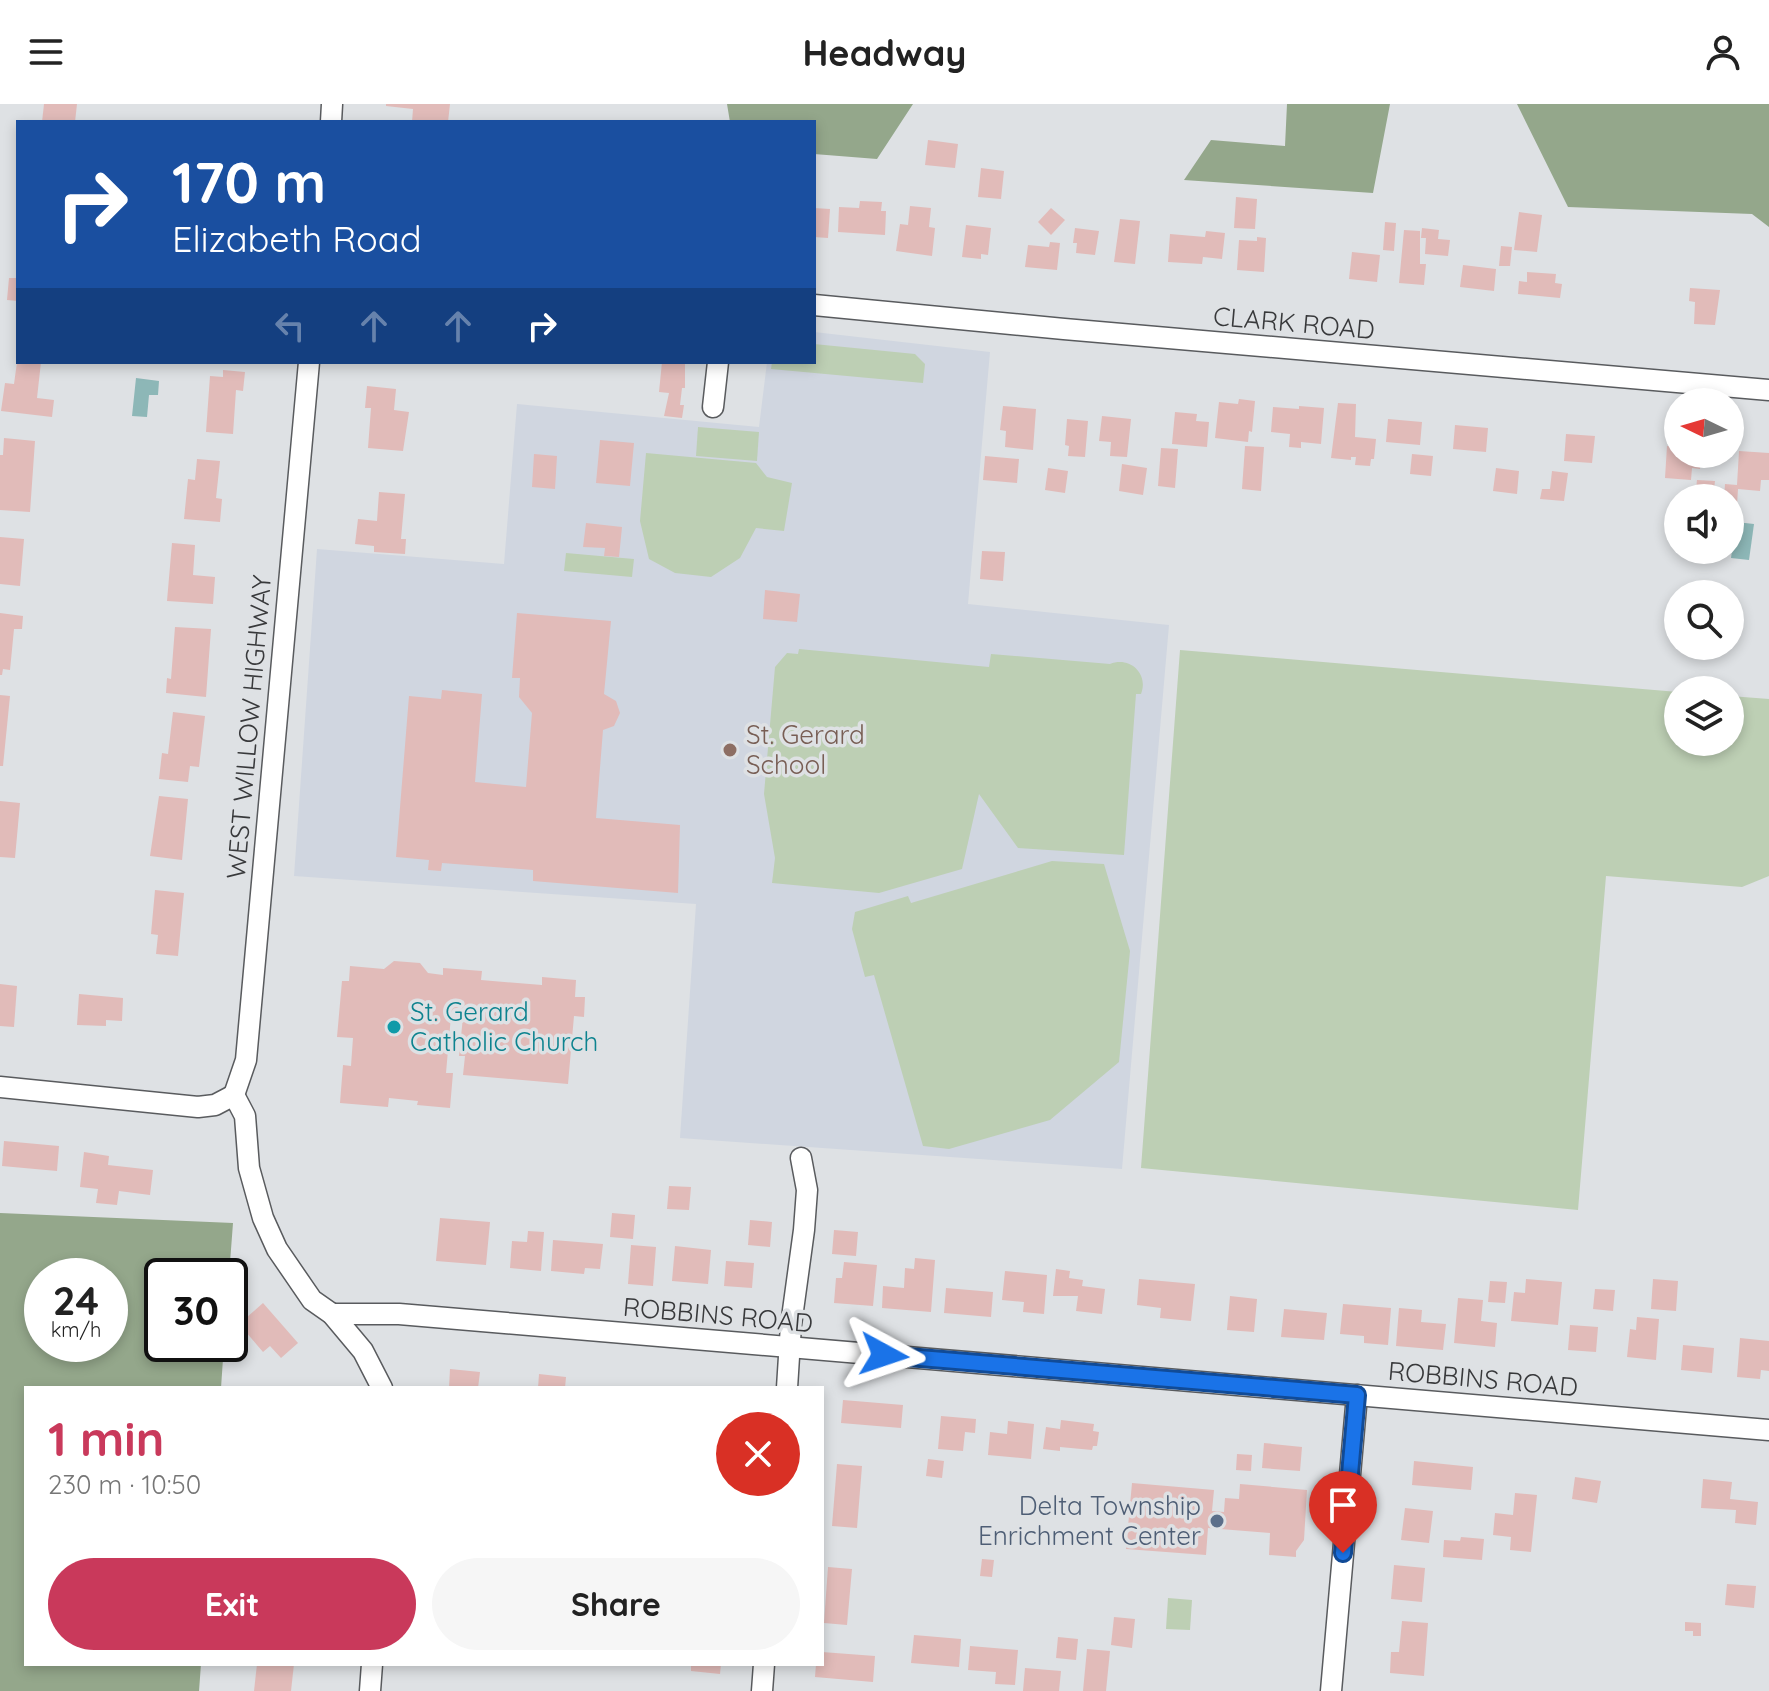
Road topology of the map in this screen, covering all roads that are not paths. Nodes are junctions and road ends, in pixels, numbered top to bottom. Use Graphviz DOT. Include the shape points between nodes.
graph roads {
  1 [pos="816,305"];
  2 [pos="309,364"];
  3 [pos="718,364"];
  4 [pos="1769,390"];
  5 [pos="713,407"];
  6 [pos="0,1087"];
  7 [pos="234,1095"];
  8 [pos="801,1158"];
  9 [pos="332,1314"];
  10 [pos="790,1347"];
  11 [pos="381,1386"];
  12 [pos="787,1386"];
  13 [pos="1357,1395"];
  14 [pos="1769,1430"];
  15 [pos="372,1666"];
  16 [pos="764,1666"];
  17 [pos="370,1691"];
  18 [pos="379,1691"];
  19 [pos="762,1691"];
  20 [pos="1331,1691"];
  1 -- 4 [label="street, CLARK ROAD"];
  2 -- 7 [label="street, WEST WILLOW HIGHWAY" via="246,1060"];
  3 -- 5 [label="street"];
  6 -- 7 [label="street" via="198,1107"];
  7 -- 9 [label="street" via="245,1116 249,1168 263,1218 291,1273 312,1300"];
  8 -- 10 [label="street" via="807,1190"];
  9 -- 10 [label="street, ROBBINS ROAD" via="399,1314"];
  9 -- 11 [label="street" via="363,1351"];
  10 -- 12 [label="street"];
  10 -- 13 [label="street, ROBBINS ROAD"];
  13 -- 14 [label="street, ROBBINS ROAD"];
  13 -- 20 [label="street"];
  15 -- 17 [label="street"];
  16 -- 19 [label="street"];
  17 -- 18 [label="street"];
}
